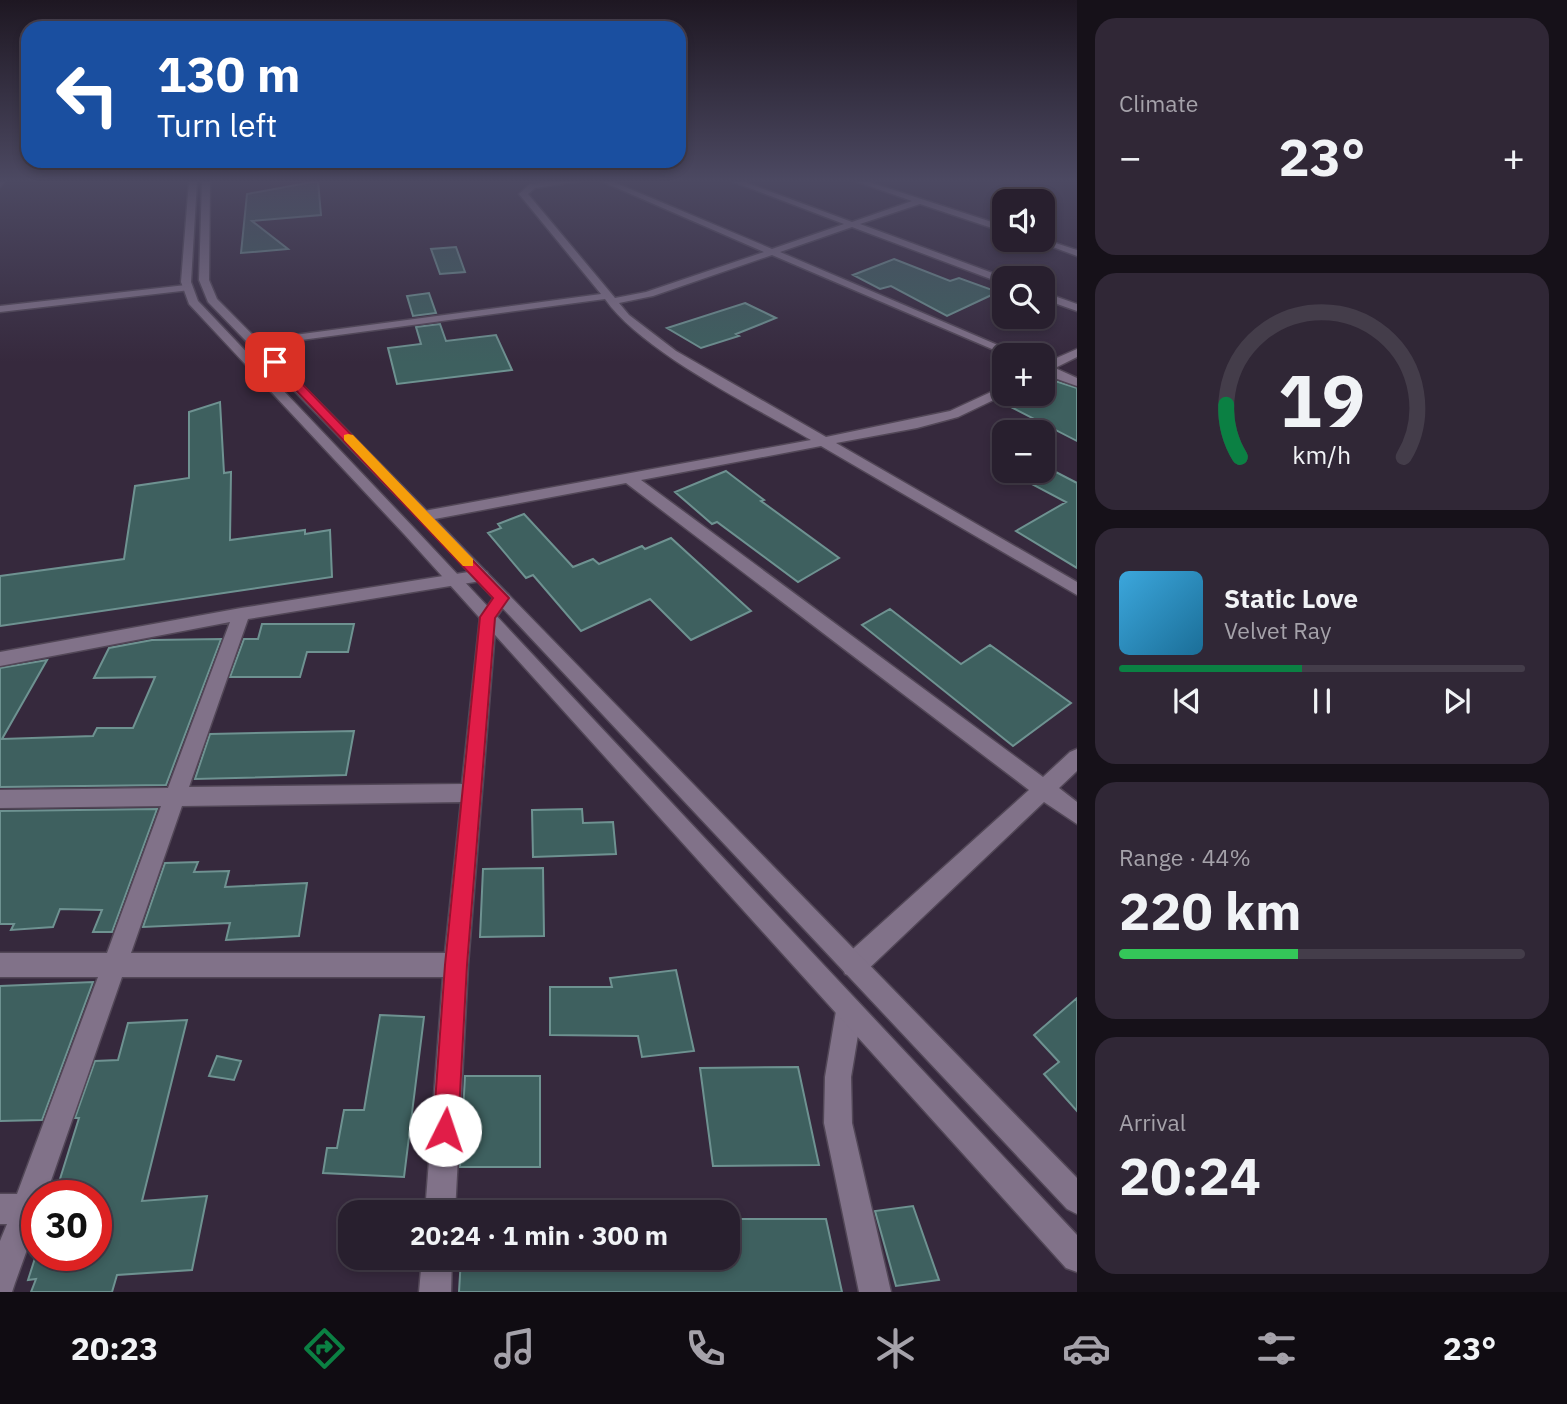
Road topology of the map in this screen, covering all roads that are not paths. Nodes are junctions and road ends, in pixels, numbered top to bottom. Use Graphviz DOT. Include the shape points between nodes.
graph roads {
  1 [pos="189,241"];
  2 [pos="205,241"];
  3 [pos="562,241"];
  4 [pos="747,241"];
  5 [pos="804,241"];
  6 [pos="896,241"];
  7 [pos="1055,246"];
  8 [pos="772,252"];
  9 [pos="1077,253"];
  10 [pos="992,277"];
  11 [pos="186,288"];
  12 [pos="610,299"];
  13 [pos="1055,300"];
  14 [pos="1077,308"];
  15 [pos="0,309"];
  16 [pos="257,343"];
  17 [pos="992,345"];
  18 [pos="1077,352"];
  19 [pos="1055,363"];
  20 [pos="1055,373"];
  21 [pos="1077,382"];
  22 [pos="992,396"];
  23 [pos="824,441"];
  24 [pos="628,477"];
  25 [pos="425,516"];
  26 [pos="481,576"];
  27 [pos="454,580"];
  28 [pos="1077,589"];
  29 [pos="502,598"];
  30 [pos="241,614"];
  31 [pos="488,617"];
  32 [pos="0,659"];
  33 [pos="1077,758"];
  34 [pos="1044,788"];
  35 [pos="471,793"];
  36 [pos="176,798"];
  37 [pos="0,799"];
  38 [pos="1077,814"];
  39 [pos="115,964"];
  40 [pos="0,965"];
  41 [pos="456,965"];
  42 [pos="854,965"];
  43 [pos="849,1010"];
  44 [pos="1077,1199"];
  45 [pos="441,1200"];
  46 [pos="13,1209"];
  47 [pos="1077,1256"];
  48 [pos="436,1270"];
  49 [pos="0,1283"];
  50 [pos="435,1292"];
  51 [pos="876,1292"];
  1 -- 11 [label="street"];
  2 -- 16 [label="street" via="204,286 212,300"];
  3 -- 12 [label="street"];
  4 -- 8 [label="street"];
  5 -- 8 [label="street"];
  6 -- 10 [label="street"];
  7 -- 9 [label="street"];
  8 -- 12 [label="street" via="649,294"];
  8 -- 17 [label="street"];
  11 -- 15 [label="street"];
  11 -- 27 [label="street" via="193,302"];
  12 -- 16 [label="street"];
  12 -- 23 [label="street" via="657,344"];
  13 -- 14 [label="street"];
  16 -- 25 [label="street"];
  18 -- 19 [label="street"];
  20 -- 21 [label="street"];
  22 -- 23 [label="street" via="936,419"];
  23 -- 24 [label="street"];
  23 -- 28 [label="street"];
  24 -- 25 [label="street"];
  24 -- 34 [label="street"];
  25 -- 26 [label="street"];
  26 -- 27 [label="street"];
  26 -- 29 [label="street"];
  27 -- 30 [label="street"];
  27 -- 31 [label="street"];
  29 -- 31 [label="street"];
  29 -- 42 [label="street"];
  30 -- 32 [label="street"];
  30 -- 36 [label="street"];
  31 -- 35 [label="street"];
  31 -- 43 [label="street"];
  33 -- 34 [label="street"];
  34 -- 38 [label="street"];
  34 -- 42 [label="street"];
  35 -- 36 [label="street"];
  35 -- 41 [label="street"];
  36 -- 37 [label="street"];
  36 -- 39 [label="street"];
  39 -- 40 [label="street"];
  39 -- 41 [label="street"];
  39 -- 46 [label="street"];
  41 -- 45 [label="street"];
  42 -- 44 [label="street"];
  43 -- 47 [label="street"];
  43 -- 51 [label="street" via="838,1077 838,1123"];
  46 -- 49 [label="street"];
  48 -- 50 [label="street"];
}
